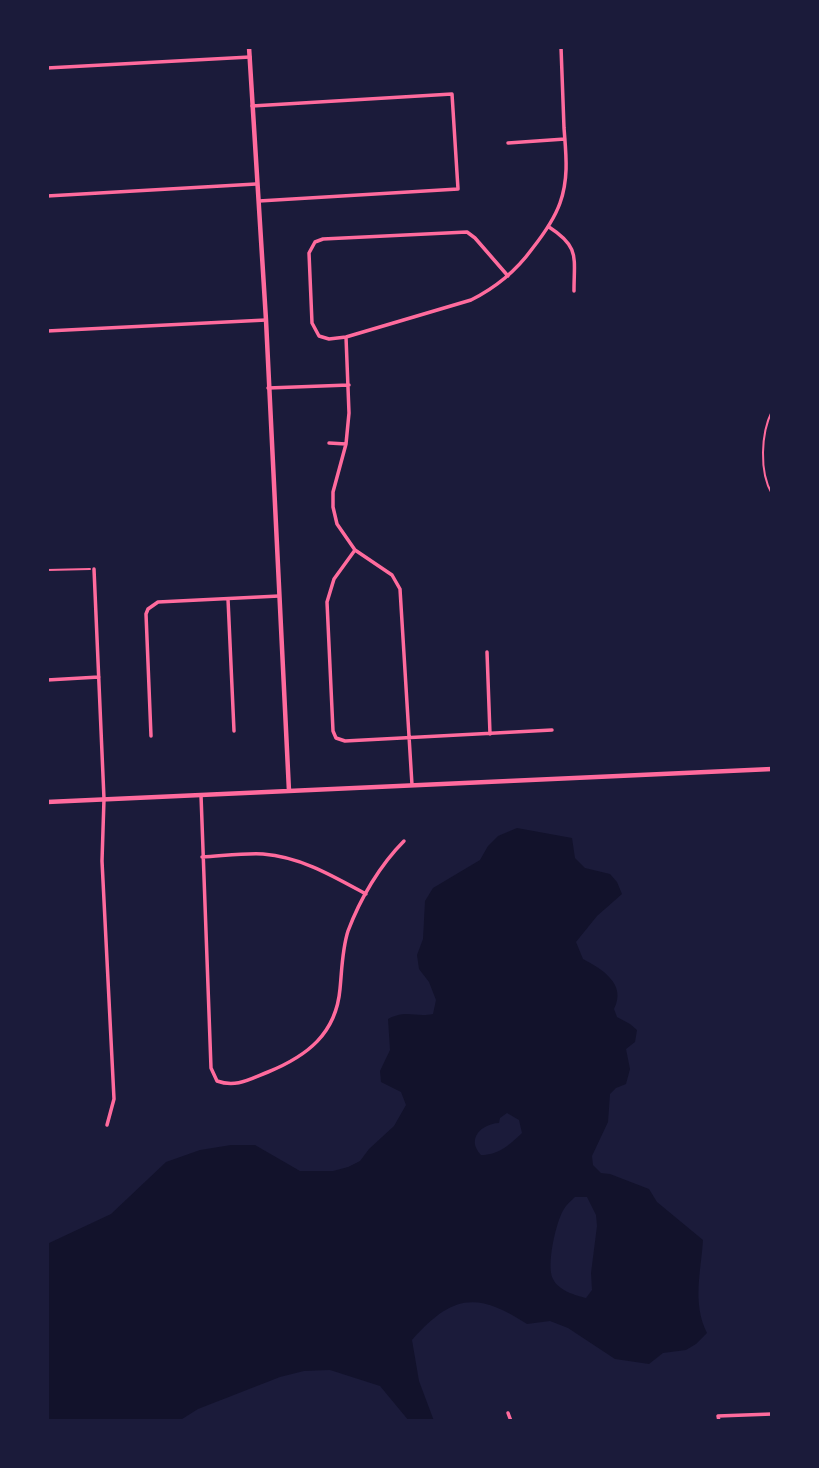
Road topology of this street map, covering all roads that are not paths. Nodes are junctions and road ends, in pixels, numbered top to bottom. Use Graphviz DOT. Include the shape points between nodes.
graph roads {
  1 [pos="249,47"];
  2 [pos="561,47"];
  3 [pos="250,57"];
  4 [pos="47,68"];
  5 [pos="252,106"];
  6 [pos="565,139"];
  7 [pos="508,143"];
  8 [pos="256,184"];
  9 [pos="47,196"];
  10 [pos="257,202"];
  11 [pos="549,227"];
  12 [pos="508,276"];
  13 [pos="574,291"];
  14 [pos="266,320"];
  15 [pos="47,331"];
  16 [pos="346,337"];
  17 [pos="349,385"];
  18 [pos="268,388"];
  19 [pos="329,443"];
  20 [pos="346,444"];
  21 [pos="355,551"];
  22 [pos="94,569"];
  23 [pos="279,596"];
  24 [pos="228,599"];
  25 [pos="486,652"];
  26 [pos="99,677"];
  27 [pos="47,680"];
  28 [pos="552,730"];
  29 [pos="233,731"];
  30 [pos="491,734"];
  31 [pos="151,736"];
  32 [pos="410,738"];
  33 [pos="772,769"];
  34 [pos="412,785"];
  35 [pos="289,792"];
  36 [pos="201,795"];
  37 [pos="104,799"];
  38 [pos="47,802"];
  39 [pos="404,841"];
  40 [pos="202,858"];
  41 [pos="366,894"];
  42 [pos="107,1125"];
  43 [pos="508,1413"];
  44 [pos="772,1414"];
  45 [pos="719,1418"];
  46 [pos="511,1421"];
  1 -- 3 [label="street"];
  2 -- 6 [label="street"];
  3 -- 4 [label="street"];
  3 -- 5 [label="street"];
  5 -- 8 [label="street"];
  5 -- 10 [label="street" via="452,94 458,189"];
  6 -- 7 [label="street"];
  6 -- 11 [label="street" via="564,188"];
  8 -- 9 [label="street"];
  8 -- 10 [label="street"];
  10 -- 14 [label="street"];
  11 -- 12 [label="street"];
  11 -- 13 [label="street" via="572,248"];
  12 -- 16 [label="street" via="471,300"];
  12 -- 16 [label="street" via="467,232 315,242 309,253 312,323 319,336"];
  14 -- 15 [label="street"];
  14 -- 18 [label="street"];
  16 -- 17 [label="street"];
  17 -- 18 [label="street"];
  17 -- 20 [label="street"];
  18 -- 23 [label="street"];
  19 -- 20 [label="street"];
  20 -- 21 [label="street" via="333,507 337,524"];
  21 -- 32 [label="street" via="392,575 400,589"];
  21 -- 32 [label="street" via="334,579 327,602 333,731 345,741"];
  22 -- 26 [label="street"];
  23 -- 24 [label="street"];
  23 -- 35 [label="street"];
  24 -- 29 [label="street"];
  24 -- 31 [label="street" via="158,602 148,609"];
  25 -- 30 [label="street"];
  26 -- 27 [label="street"];
  26 -- 37 [label="street"];
  28 -- 30 [label="street"];
  30 -- 32 [label="street"];
  32 -- 34 [label="street"];
  33 -- 34 [label="street"];
  34 -- 35 [label="street"];
  35 -- 36 [label="street"];
  36 -- 37 [label="street"];
  36 -- 40 [label="street"];
  37 -- 38 [label="street"];
  37 -- 42 [label="street" via="102,861 114,1099"];
  39 -- 41 [label="street"];
  40 -- 41 [label="street" via="283,857"];
  40 -- 41 [label="street" via="211,1068 217,1081 226,1085 303,1056 319,1040 337,1007 348,930"];
  43 -- 46 [label="street"];
  44 -- 45 [label="street"];
}
